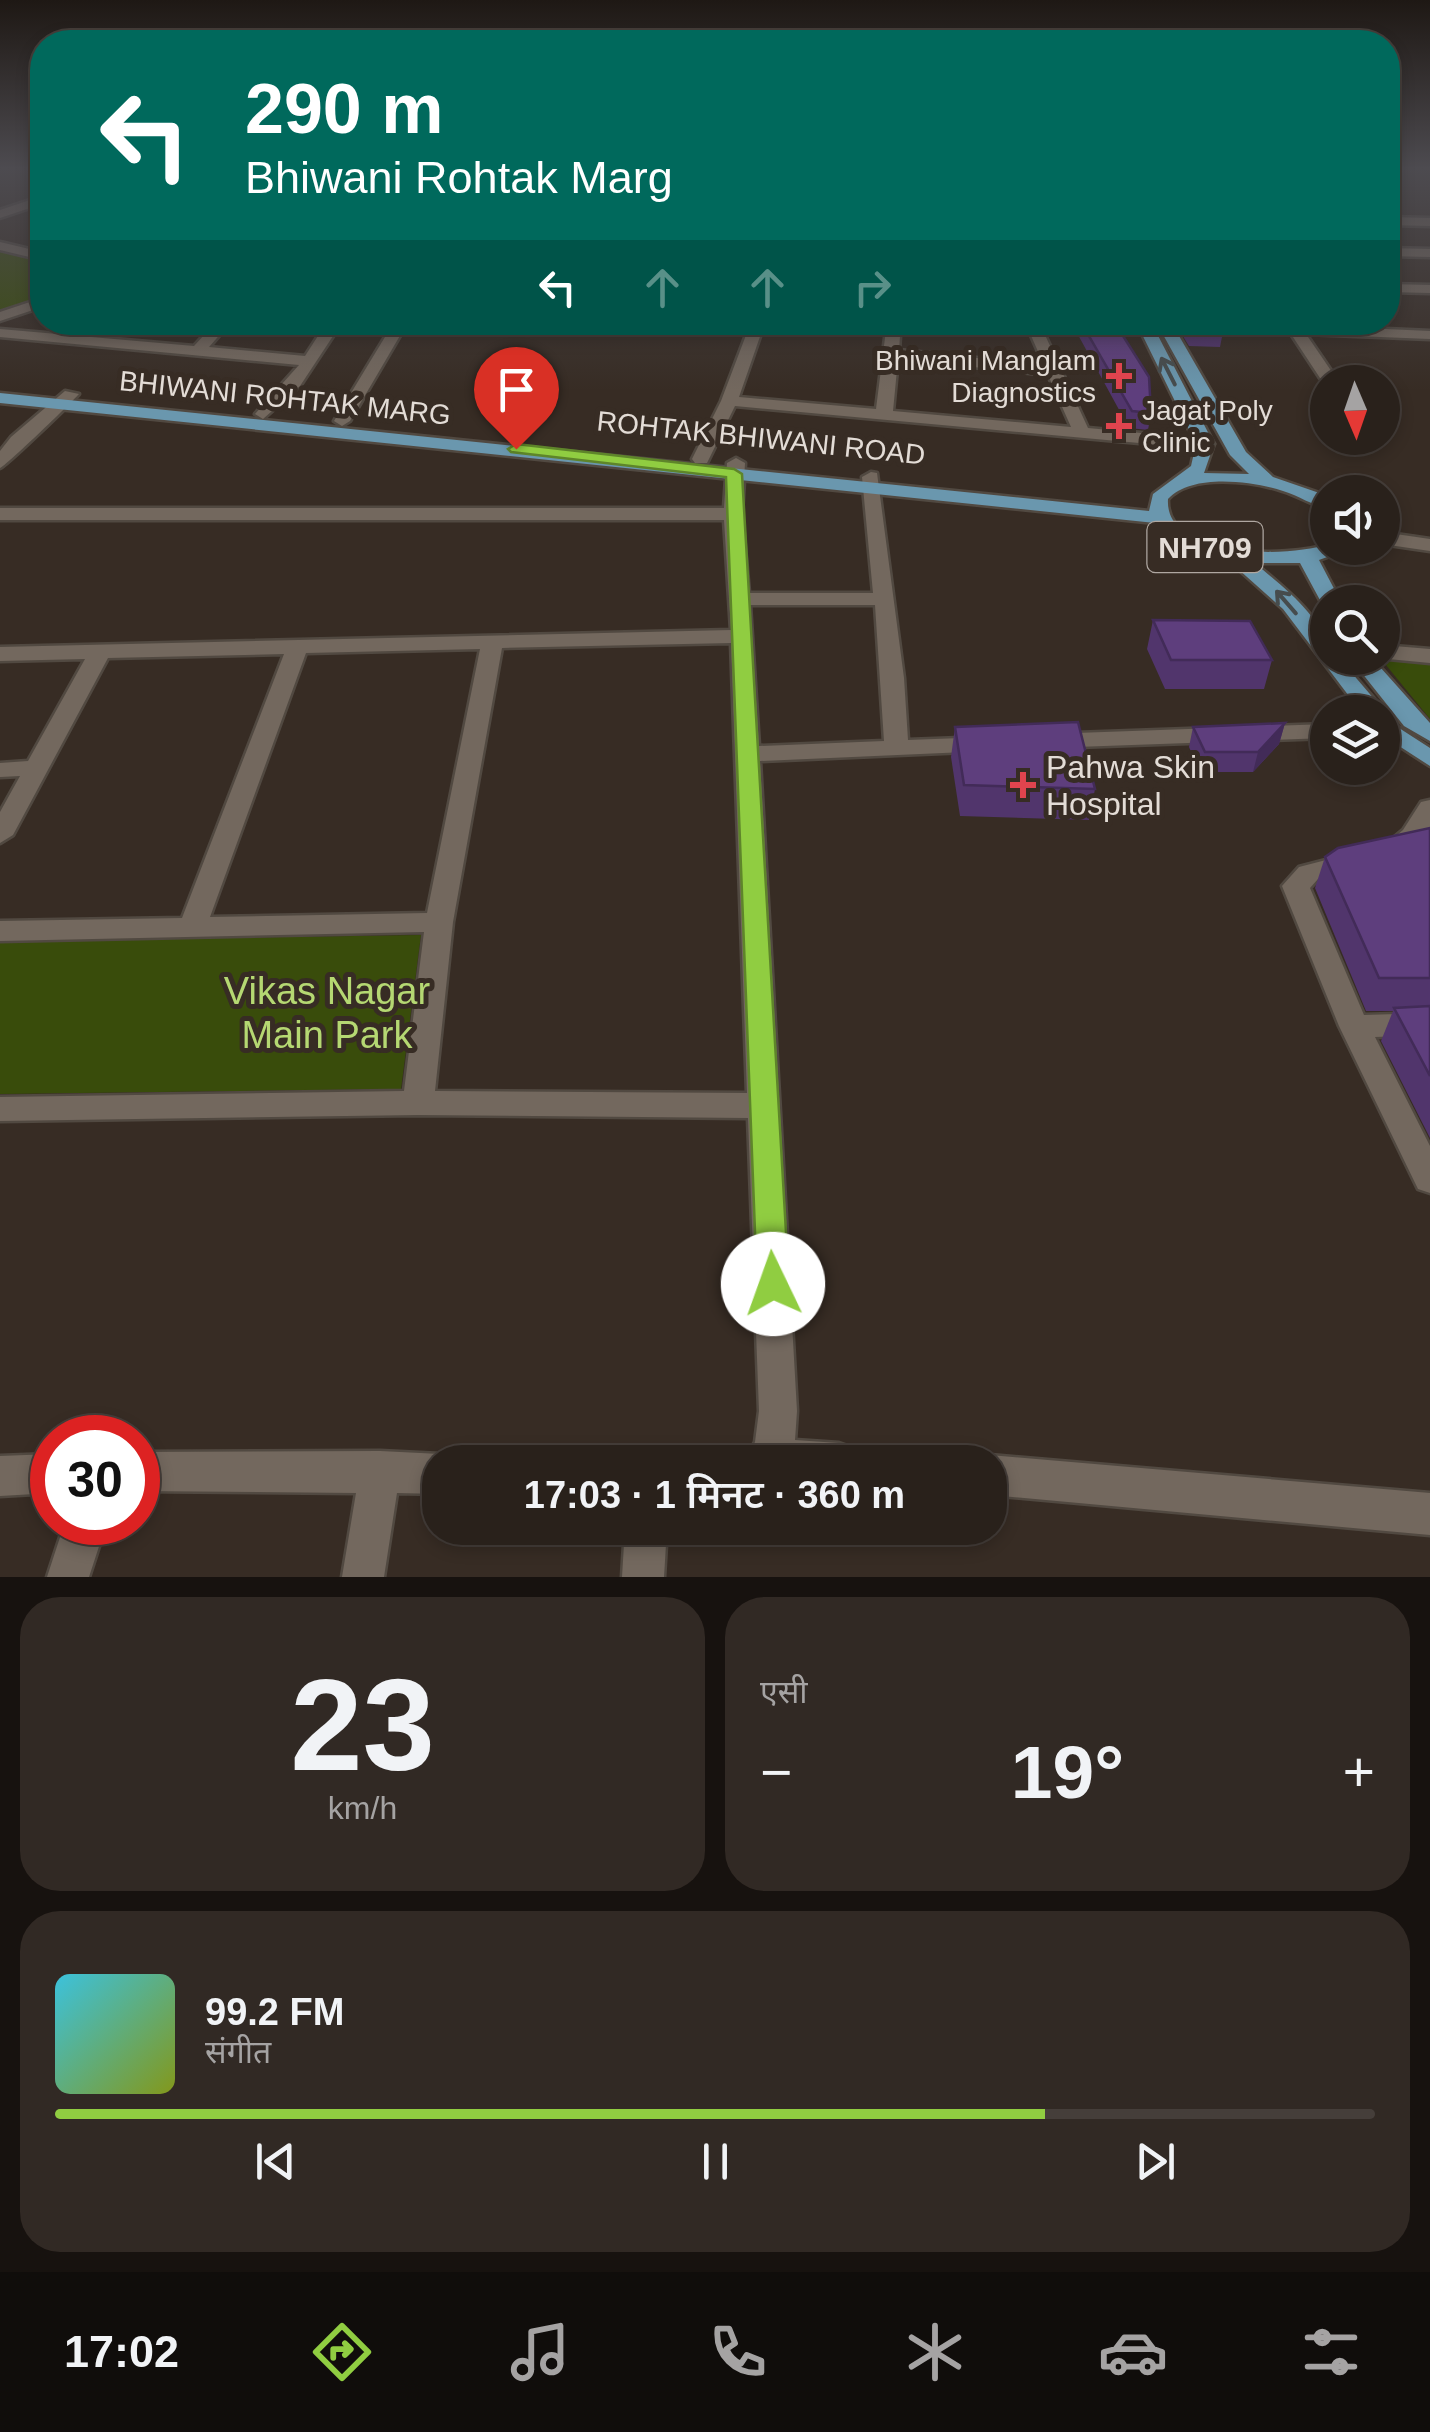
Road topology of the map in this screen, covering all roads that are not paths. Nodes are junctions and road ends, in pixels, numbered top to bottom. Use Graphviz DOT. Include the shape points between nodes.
graph roads {
  1 [pos="5,247"];
  2 [pos="1400,252"];
  3 [pos="1430,252"];
  4 [pos="30,253"];
  5 [pos="1400,287"];
  6 [pos="1430,289"];
  7 [pos="30,306"];
  8 [pos="0,317"];
  9 [pos="0,333"];
  10 [pos="1400,333"];
  11 [pos="212,335"];
  12 [pos="327,335"];
  13 [pos="393,335"];
  14 [pos="753,335"];
  15 [pos="892,335"];
  16 [pos="1036,335"];
  17 [pos="1150,335"];
  18 [pos="1171,335"];
  19 [pos="1299,335"];
  20 [pos="1430,335"];
  21 [pos="196,352"];
  22 [pos="890,354"];
  23 [pos="311,361"];
  24 [pos="1319,365"];
  25 [pos="1056,370"];
  26 [pos="0,390"];
  27 [pos="0,398"];
  28 [pos="64,398"];
  29 [pos="729,401"];
  30 [pos="263,414"];
  31 [pos="884,415"];
  32 [pos="342,421"];
  33 [pos="1082,435"];
  34 [pos="9,441"];
  35 [pos="1205,444"];
  36 [pos="701,459"];
  37 [pos="0,464"];
  38 [pos="735,468"];
  39 [pos="1267,481"];
  40 [pos="1186,482"];
  41 [pos="872,483"];
  42 [pos="1310,496"];
  43 [pos="1159,510"];
  44 [pos="0,514"];
  45 [pos="733,514"];
  46 [pos="1400,541"];
  47 [pos="1430,545"];
  48 [pos="1235,556"];
  49 [pos="1310,557"];
  50 [pos="1307,558"];
  51 [pos="1322,585"];
  52 [pos="737,598"];
  53 [pos="882,598"];
  54 [pos="1310,632"];
  55 [pos="742,636"];
  56 [pos="492,642"];
  57 [pos="297,647"];
  58 [pos="100,652"];
  59 [pos="0,654"];
  60 [pos="1400,654"];
  61 [pos="1430,656"];
  62 [pos="1342,675"];
  63 [pos="1375,675"];
  64 [pos="1358,695"];
  65 [pos="1310,733"];
  66 [pos="1430,734"];
  67 [pos="1400,737"];
  68 [pos="896,747"];
  69 [pos="746,754"];
  70 [pos="1430,758"];
  71 [pos="38,768"];
  72 [pos="0,770"];
  73 [pos="1428,816"];
  74 [pos="0,835"];
  75 [pos="439,922"];
  76 [pos="192,928"];
  77 [pos="0,931"];
  78 [pos="1430,1024"];
  79 [pos="1354,1026"];
  80 [pos="418,1102"];
  81 [pos="765,1106"];
  82 [pos="0,1110"];
  83 [pos="1430,1180"];
  84 [pos="770,1445"];
  85 [pos="160,1472"];
  86 [pos="380,1472"];
  87 [pos="422,1473"];
  88 [pos="30,1475"];
  89 [pos="0,1476"];
  90 [pos="1007,1477"];
  91 [pos="1430,1514"];
  92 [pos="78,1545"];
  93 [pos="645,1545"];
  94 [pos="68,1577"];
  95 [pos="364,1577"];
  96 [pos="643,1577"];
  1 -- 4 [label="street"];
  2 -- 3 [label="street"];
  5 -- 6 [label="street"];
  7 -- 8 [label="street"];
  9 -- 21 [label="street"];
  10 -- 20 [label="street"];
  11 -- 21 [label="street"];
  12 -- 23 [label="street"];
  13 -- 32 [label="street"];
  14 -- 29 [label="street"];
  15 -- 22 [label="street"];
  16 -- 25 [label="street"];
  35 -- 17 [label="main road, one-way"];
  18 -- 39 [label="main road" via="1239,454"];
  19 -- 24 [label="street"];
  21 -- 23 [label="street"];
  22 -- 25 [label="street"];
  22 -- 31 [label="street"];
  23 -- 30 [label="street"];
  25 -- 33 [label="street"];
  26 -- 28 [label="main road, ROHTAK BHIWANI ROAD"];
  27 -- 28 [label="main road, BHIWANI ROHTAK MARG"];
  28 -- 30 [label="main road, ROHTAK BHIWANI ROAD"];
  28 -- 34 [label="street"];
  28 -- 38 [label="main road, BHIWANI ROHTAK MARG"];
  29 -- 31 [label="street"];
  29 -- 36 [label="street"];
  30 -- 32 [label="main road, ROHTAK BHIWANI ROAD"];
  31 -- 33 [label="street"];
  32 -- 36 [label="main road, ROHTAK BHIWANI ROAD"];
  33 -- 35 [label="street"];
  34 -- 37 [label="street"];
  35 -- 40 [label="main road" via="1200,466"];
  36 -- 38 [label="main road, ROHTAK BHIWANI ROAD"];
  38 -- 41 [label="main road, BHIWANI ROHTAK MARG"];
  38 -- 45 [label="street"];
  39 -- 40 [label="main road, NH709"];
  39 -- 42 [label="main road, NH709"];
  40 -- 43 [label="main road, NH709" via="1170,488"];
  41 -- 43 [label="main road, BHIWANI ROHTAK MARG"];
  41 -- 53 [label="street"];
  43 -- 48 [label="main road, NH709" via="1188,540"];
  44 -- 45 [label="street"];
  45 -- 52 [label="street"];
  46 -- 47 [label="street"];
  48 -- 50 [label="main road, NH709"];
  54 -- 48 [label="main road, one-way" via="1290,604"];
  49 -- 50 [label="main road, NH709"];
  50 -- 51 [label="main road"];
  52 -- 53 [label="street"];
  52 -- 55 [label="street"];
  53 -- 68 [label="street"];
  55 -- 56 [label="street"];
  55 -- 69 [label="street"];
  56 -- 57 [label="street"];
  56 -- 75 [label="street"];
  57 -- 58 [label="street"];
  57 -- 76 [label="street"];
  58 -- 59 [label="street"];
  58 -- 71 [label="street"];
  60 -- 61 [label="street"];
  62 -- 64 [label="main road"];
  63 -- 66 [label="main road"];
  65 -- 68 [label="street"];
  67 -- 70 [label="main road"];
  68 -- 69 [label="street"];
  69 -- 81 [label="street"];
  71 -- 72 [label="street"];
  71 -- 74 [label="street"];
  73 -- 79 [label="street" via="1398,849 1309,873 1296,886"];
  75 -- 76 [label="street"];
  75 -- 80 [label="street"];
  76 -- 77 [label="street"];
  78 -- 79 [label="street"];
  79 -- 83 [label="street"];
  80 -- 81 [label="street"];
  80 -- 82 [label="street"];
  81 -- 84 [label="street" via="778,1411"];
  85 -- 86 [label="street"];
  86 -- 87 [label="street"];
  86 -- 95 [label="street"];
  88 -- 89 [label="street"];
  90 -- 91 [label="street"];
  92 -- 94 [label="street"];
  93 -- 96 [label="street"];
}
